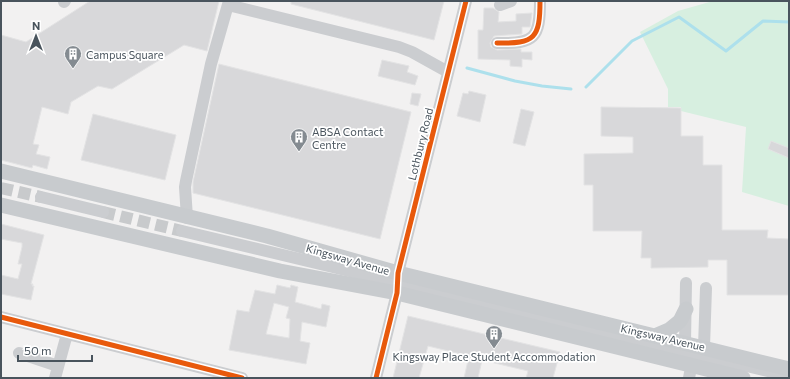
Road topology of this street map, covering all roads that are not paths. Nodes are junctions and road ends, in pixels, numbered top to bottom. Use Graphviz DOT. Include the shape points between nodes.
graph roads {
  1 [pos="466,1"];
  2 [pos="540,1"];
  3 [pos="228,3"];
  4 [pos="497,43"];
  5 [pos="448,72"];
  6 [pos="1,171"];
  7 [pos="41,197"];
  8 [pos="1,205"];
  9 [pos="103,212"];
  10 [pos="185,224"];
  11 [pos="397,283"];
  12 [pos="686,283"];
  13 [pos="706,288"];
  14 [pos="686,310"];
  15 [pos="1,317"];
  16 [pos="67,334"];
  17 [pos="655,336"];
  18 [pos="19,353"];
  19 [pos="693,356"];
  20 [pos="58,366"];
  21 [pos="789,368"];
  22 [pos="789,376"];
  23 [pos="55,378"];
  24 [pos="242,378"];
  25 [pos="376,378"];
  26 [pos="743,378"];
  1 -- 5 [label="street, Lothbury Road"];
  2 -- 4 [label="street" via="540,21 532,37 518,44"];
  3 -- 5 [label="street" via="399,47"];
  3 -- 10 [label="street" via="211,64 186,181"];
  5 -- 11 [label="street, Lothbury Road"];
  6 -- 10 [label="main road, Kingsway Avenue"];
  7 -- 9 [label="street"];
  8 -- 11 [label="main road, Kingsway Avenue" via="280,272"];
  10 -- 11 [label="main road, Kingsway Avenue" via="267,236"];
  11 -- 17 [label="main road, Kingsway Avenue"];
  11 -- 19 [label="main road, Kingsway Avenue"];
  11 -- 25 [label="street, Lothbury Road"];
  12 -- 14 [label="street"];
  13 -- 19 [label="street"];
  14 -- 17 [label="main road" via="680,322"];
  14 -- 19 [label="street"];
  15 -- 16 [label="street"];
  16 -- 20 [label="street"];
  16 -- 24 [label="street"];
  17 -- 19 [label="main road, Kingsway Avenue"];
  18 -- 20 [label="street"];
  19 -- 21 [label="main road, Kingsway Avenue"];
  19 -- 22 [label="street"];
  19 -- 26 [label="main road, Kingsway Avenue"];
  20 -- 23 [label="street"];
}
